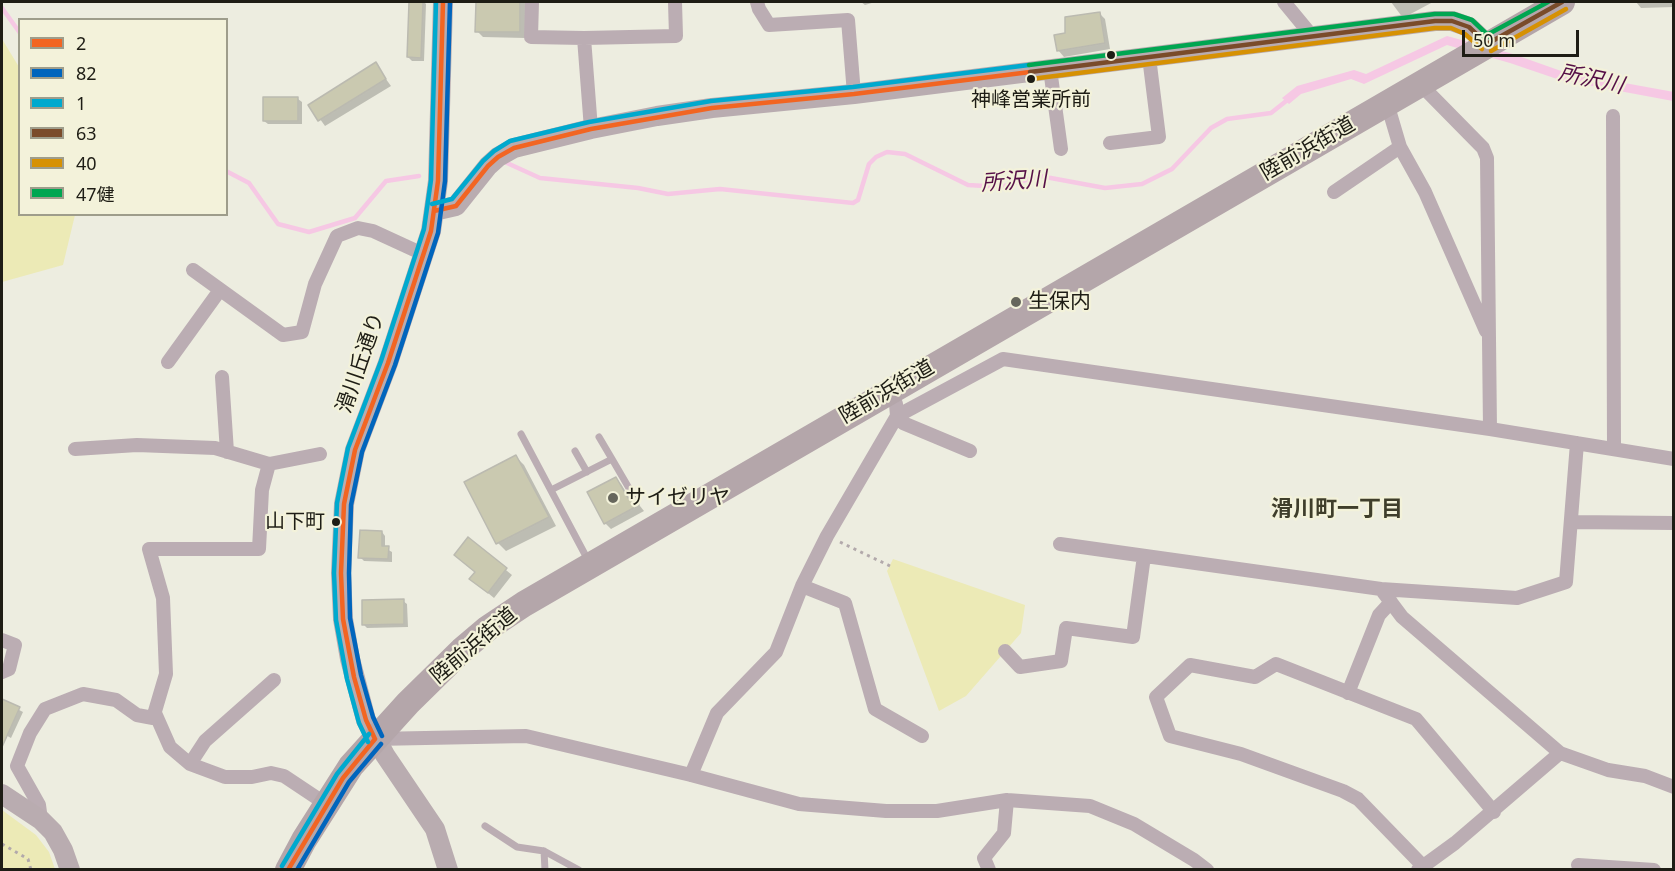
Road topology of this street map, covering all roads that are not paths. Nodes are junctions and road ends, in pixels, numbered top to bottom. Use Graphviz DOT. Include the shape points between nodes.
graph roads {
  1 [pos="443,2"];
  2 [pos="532,2"];
  3 [pos="675,2"];
  4 [pos="757,2"];
  5 [pos="1284,2"];
  6 [pos="1562,2"];
  7 [pos="1533,9"];
  8 [pos="1312,36"];
  9 [pos="584,38"];
  10 [pos="1487,44"];
  11 [pos="1149,57"];
  12 [pos="1050,69"];
  13 [pos="1420,84"];
  14 [pos="854,94"];
  15 [pos="1387,103"];
  16 [pos="1613,116"];
  17 [pos="591,129"];
  18 [pos="1110,143"];
  19 [pos="1400,147"];
  20 [pos="1061,149"];
  21 [pos="1334,192"];
  22 [pos="434,212"];
  23 [pos="423,254"];
  24 [pos="193,270"];
  25 [pos="220,290"];
  26 [pos="1488,336"];
  27 [pos="168,362"];
  28 [pos="222,377"];
  29 [pos="890,391"];
  30 [pos="897,416"];
  31 [pos="1490,429"];
  32 [pos="522,434"];
  33 [pos="599,437"];
  34 [pos="1577,443"];
  35 [pos="75,449"];
  36 [pos="1614,449"];
  37 [pos="575,451"];
  38 [pos="970,451"];
  39 [pos="227,452"];
  40 [pos="320,454"];
  41 [pos="612,459"];
  42 [pos="1674,459"];
  43 [pos="269,464"];
  44 [pos="587,472"];
  45 [pos="552,490"];
  46 [pos="633,495"];
  47 [pos="1571,522"];
  48 [pos="1674,523"];
  49 [pos="1060,544"];
  50 [pos="1144,556"];
  51 [pos="590,564"];
  52 [pos="802,586"];
  53 [pos="1381,589"];
  54 [pos="1391,602"];
  55 [pos="2,640"];
  56 [pos="1005,651"];
  57 [pos="2,672"];
  58 [pos="274,680"];
  59 [pos="1348,693"];
  60 [pos="155,714"];
  61 [pos="922,736"];
  62 [pos="375,739"];
  63 [pos="1560,753"];
  64 [pos="190,764"];
  65 [pos="691,775"];
  66 [pos="1674,787"];
  67 [pos="2,794"];
  68 [pos="1007,800"];
  69 [pos="326,804"];
  70 [pos="1494,812"];
  71 [pos="40,820"];
  72 [pos="485,826"];
  73 [pos="544,851"];
  74 [pos="1578,865"];
  75 [pos="1421,868"];
  76 [pos="70,870"];
  77 [pos="288,870"];
  78 [pos="448,870"];
  79 [pos="545,870"];
  80 [pos="579,870"];
  81 [pos="989,870"];
  82 [pos="1207,870"];
  83 [pos="1654,870"];
  1 -- 22 [label="street, 滑川丘通り"];
  2 -- 9 [label="street" via="531,37"];
  3 -- 9 [label="street" via="676,36"];
  4 -- 14 [label="street" via="769,25 848,20"];
  5 -- 8 [label="street"];
  6 -- 7 [label="highway, 陸前浜街道"];
  7 -- 10 [label="highway, 陸前浜街道"];
  8 -- 10 [label="street" via="1452,21 1469,27"];
  8 -- 11 [label="street"];
  9 -- 17 [label="street"];
  10 -- 13 [label="highway, 陸前浜街道"];
  11 -- 12 [label="street"];
  11 -- 18 [label="street" via="1159,137"];
  12 -- 14 [label="street"];
  12 -- 20 [label="street"];
  13 -- 15 [label="highway, 陸前浜街道"];
  13 -- 26 [label="street" via="1483,148 1487,158"];
  14 -- 17 [label="street" via="712,108"];
  15 -- 19 [label="street"];
  15 -- 29 [label="highway, 陸前浜街道"];
  16 -- 36 [label="street"];
  17 -- 22 [label="street" via="514,148 488,166 456,206"];
  19 -- 21 [label="street"];
  19 -- 26 [label="street" via="1425,192"];
  22 -- 23 [label="street, 滑川丘通り"];
  23 -- 25 [label="street" via="373,231 358,228 337,236 315,284 302,332 283,335"];
  23 -- 62 [label="street, 滑川丘通り" via="355,450 344,504 343,619 354,676"];
  24 -- 25 [label="street"];
  25 -- 27 [label="street"];
  26 -- 31 [label="street"];
  28 -- 39 [label="street"];
  29 -- 30 [label="street"];
  29 -- 51 [label="highway, 陸前浜街道"];
  30 -- 31 [label="street" via="1003,360"];
  30 -- 38 [label="street" via="903,423"];
  30 -- 52 [label="street"];
  31 -- 34 [label="street"];
  32 -- 45 [label="lane"];
  33 -- 41 [label="lane"];
  34 -- 36 [label="street"];
  34 -- 47 [label="street"];
  35 -- 39 [label="street" via="136,445 215,448"];
  36 -- 42 [label="street"];
  37 -- 44 [label="lane"];
  39 -- 43 [label="street"];
  40 -- 43 [label="street"];
  41 -- 44 [label="lane"];
  41 -- 46 [label="lane"];
  43 -- 60 [label="street" via="262,490 259,549 149,549 163,598 166,674"];
  44 -- 45 [label="lane"];
  45 -- 51 [label="lane"];
  47 -- 48 [label="street"];
  47 -- 53 [label="street" via="1566,582 1517,598"];
  49 -- 50 [label="street"];
  50 -- 53 [label="street"];
  50 -- 56 [label="street" via="1133,637 1066,628 1061,660 1020,667"];
  51 -- 62 [label="highway, 陸前浜街道" via="480,636"];
  52 -- 61 [label="street" via="845,603 875,709"];
  52 -- 65 [label="street" via="776,652 717,713"];
  53 -- 54 [label="street"];
  54 -- 59 [label="street" via="1379,615"];
  54 -- 63 [label="street" via="1402,617"];
  55 -- 57 [label="street" via="15,645 9,669"];
  58 -- 64 [label="street" via="205,741"];
  59 -- 70 [label="street" via="1416,719"];
  59 -- 75 [label="street" via="1276,664 1255,677 1190,665 1156,697 1170,736 1241,754 1359,799"];
  60 -- 64 [label="street" via="170,747"];
  60 -- 71 [label="street" via="153,718 137,715 116,700 83,694 45,709 17,766 39,805"];
  62 -- 65 [label="street" via="526,736"];
  62 -- 69 [label="highway, 陸前浜街道"];
  62 -- 78 [label="street, 滑川丘通り" via="435,829"];
  63 -- 66 [label="street"];
  63 -- 70 [label="street"];
  64 -- 69 [label="street" via="225,777 271,773 284,776"];
  65 -- 68 [label="street" via="820,806 937,811"];
  67 -- 71 [label="street"];
  68 -- 81 [label="street" via="1004,833 984,858"];
  68 -- 82 [label="street" via="1090,806 1134,824"];
  69 -- 77 [label="highway, 陸前浜街道"];
  70 -- 75 [label="street"];
  71 -- 76 [label="street" via="53,832"];
  72 -- 73 [label="lane" via="517,847"];
  73 -- 79 [label="lane"];
  73 -- 80 [label="lane"];
  74 -- 83 [label="street"];
}
